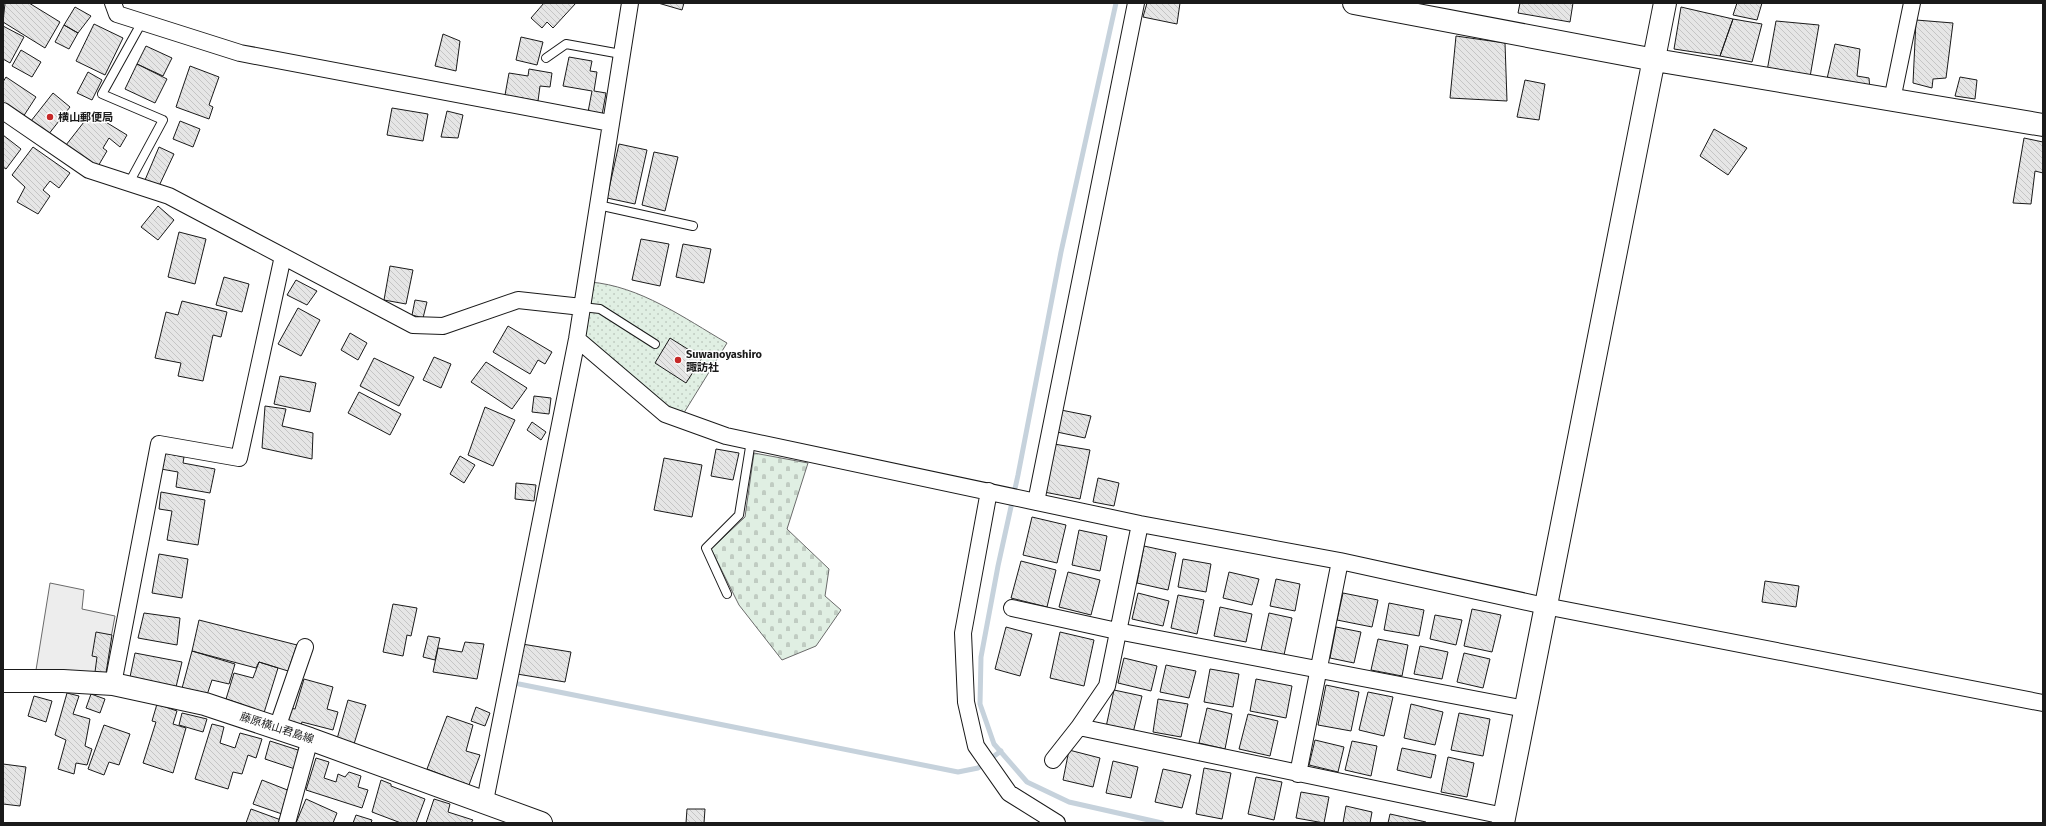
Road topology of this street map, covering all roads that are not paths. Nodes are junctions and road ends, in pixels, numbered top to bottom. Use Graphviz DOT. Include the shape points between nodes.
graph roads {
  1 [pos="113,3"];
  2 [pos="630,3"];
  3 [pos="1136,3"];
  4 [pos="1354,3"];
  5 [pos="1665,3"];
  6 [pos="1912,3"];
  7 [pos="142,22"];
  8 [pos="620,54"];
  9 [pos="546,58"];
  10 [pos="1655,60"];
  11 [pos="1892,100"];
  12 [pos="3,111"];
  13 [pos="610,123"];
  14 [pos="2043,125"];
  15 [pos="130,183"];
  16 [pos="598,205"];
  17 [pos="693,226"];
  18 [pos="283,256"];
  19 [pos="582,307"];
  20 [pos="576,339"];
  21 [pos="655,344"];
  22 [pos="750,441"];
  23 [pos="989,491"];
  24 [pos="1032,500"];
  25 [pos="1140,524"];
  26 [pos="1340,561"];
  27 [pos="727,594"];
  28 [pos="1545,606"];
  29 [pos="1012,608"];
  30 [pos="1117,631"];
  31 [pos="305,647"];
  32 [pos="1318,671"];
  33 [pos="3,681"];
  34 [pos="113,684"];
  35 [pos="2043,703"];
  36 [pos="1525,709"];
  37 [pos="277,728"];
  38 [pos="1079,728"];
  39 [pos="310,739"];
  40 [pos="1053,760"];
  41 [pos="1298,774"];
  42 [pos="485,801"];
  43 [pos="1503,819"];
  44 [pos="287,823"];
  45 [pos="541,823"];
  46 [pos="1057,823"];
  1 -- 7 [label="street" via="117,14"];
  2 -- 8 [label="street"];
  3 -- 24 [label="street"];
  4 -- 10 [label="street"];
  5 -- 10 [label="street"];
  6 -- 11 [label="street"];
  7 -- 13 [label="street" via="240,53"];
  7 -- 15 [label="lane" via="102,94 163,120"];
  8 -- 9 [label="lane" via="566,44"];
  8 -- 13 [label="street"];
  10 -- 11 [label="street"];
  10 -- 28 [label="street"];
  11 -- 14 [label="street"];
  12 -- 15 [label="street" via="89,170"];
  13 -- 16 [label="street"];
  15 -- 18 [label="street" via="169,196"];
  16 -- 17 [label="lane"];
  16 -- 19 [label="street"];
  18 -- 19 [label="street" via="413,325 443,326 518,300"];
  18 -- 34 [label="street" via="239,458 159,444"];
  19 -- 20 [label="street"];
  19 -- 21 [label="lane" via="600,309"];
  20 -- 22 [label="street" via="665,414 726,436"];
  20 -- 42 [label="street"];
  22 -- 23 [label="street"];
  22 -- 27 [label="lane" via="739,515 706,548"];
  23 -- 24 [label="street"];
  23 -- 46 [label="street" via="963,633 966,702 976,746 1009,793"];
  24 -- 25 [label="street"];
  25 -- 26 [label="street"];
  25 -- 30 [label="street"];
  26 -- 28 [label="street"];
  26 -- 32 [label="street"];
  28 -- 35 [label="street"];
  28 -- 36 [label="street"];
  29 -- 30 [label="street"];
  30 -- 32 [label="street"];
  30 -- 38 [label="street" via="1107,686"];
  31 -- 37 [label="street"];
  32 -- 36 [label="street"];
  32 -- 41 [label="street"];
  33 -- 34 [label="street, 藤原横山君島線"];
  34 -- 37 [label="street, 藤原横山君島線" via="205,704"];
  36 -- 43 [label="street"];
  37 -- 39 [label="street, 藤原横山君島線"];
  38 -- 40 [label="street"];
  38 -- 41 [label="street"];
  39 -- 42 [label="street, 藤原横山君島線"];
  39 -- 44 [label="street"];
  41 -- 43 [label="street"];
  42 -- 45 [label="street, 藤原横山君島線"];
}
